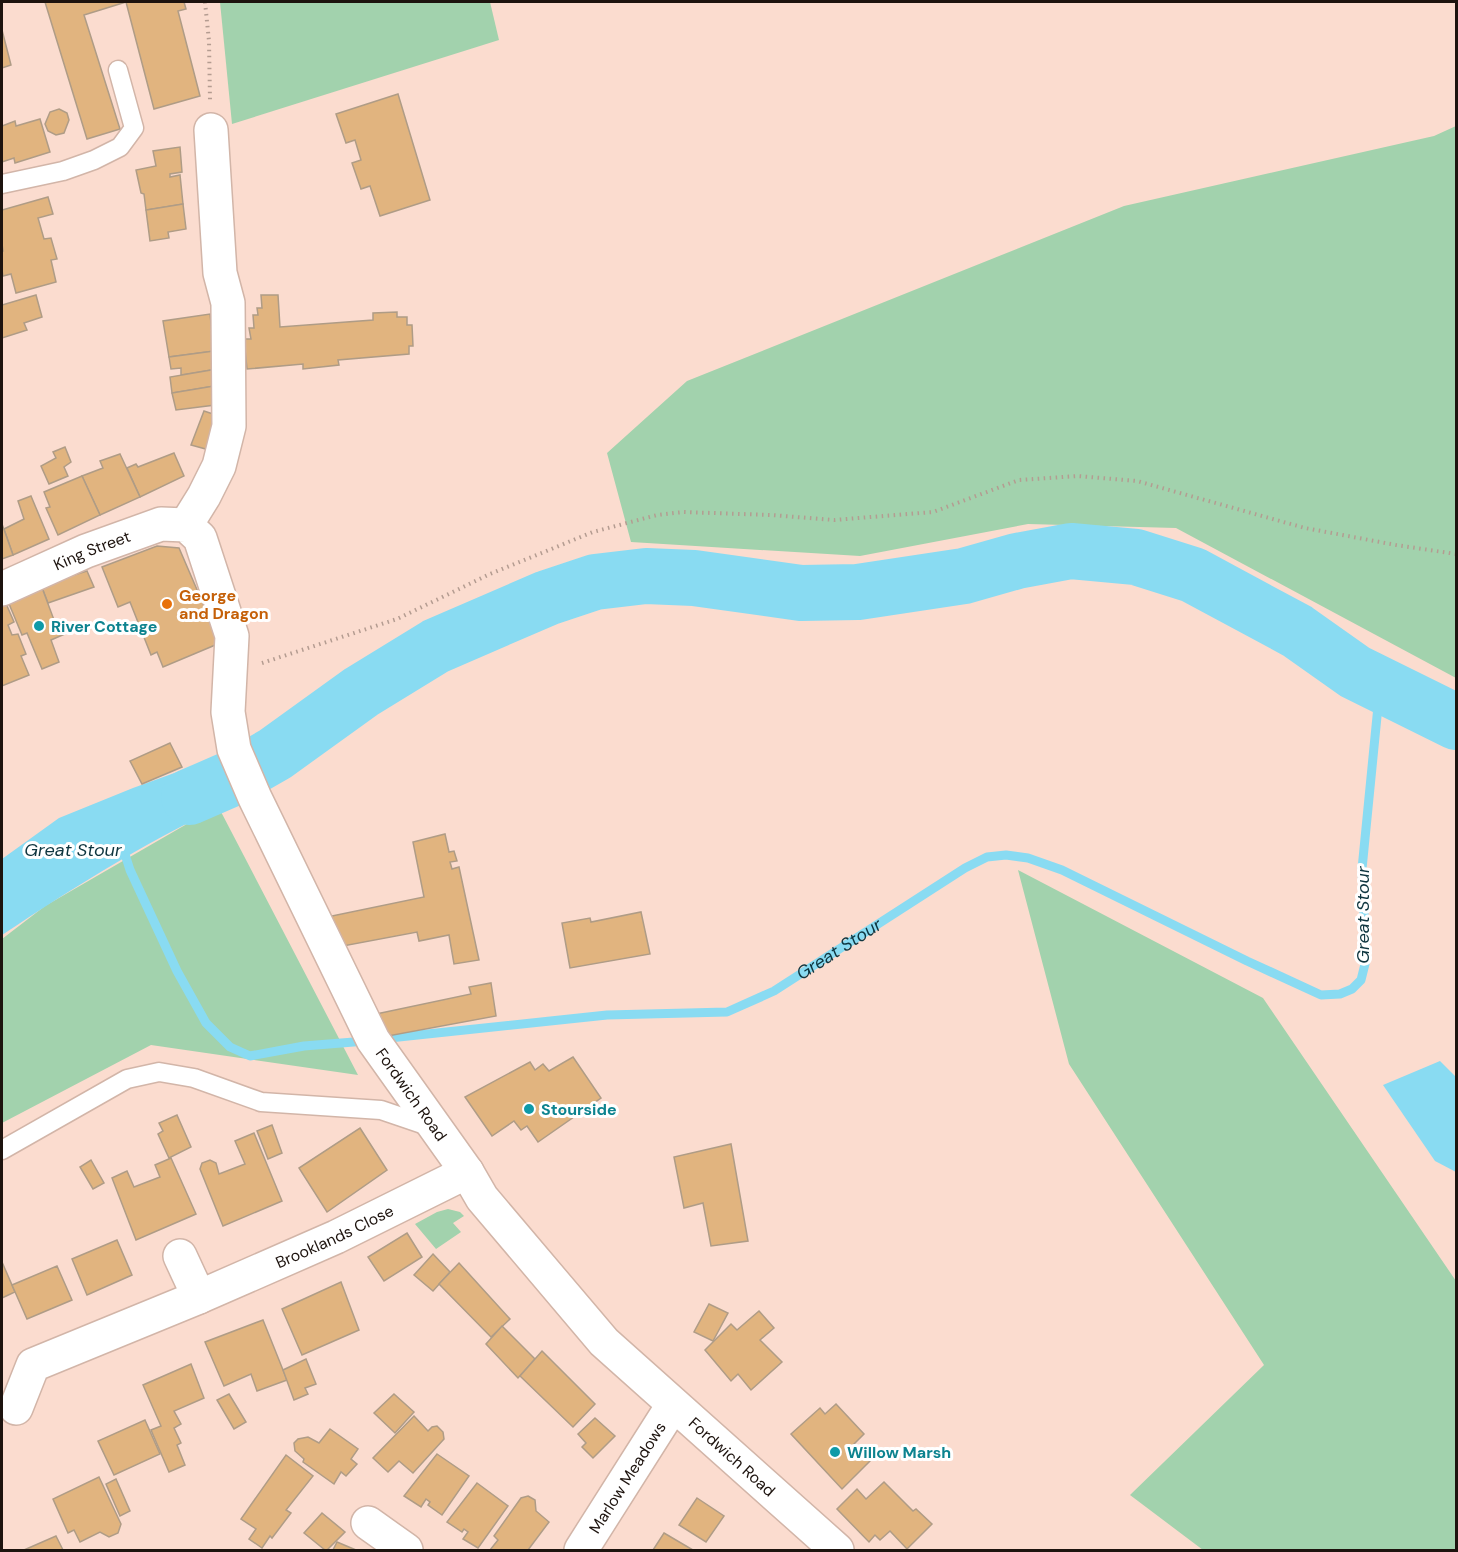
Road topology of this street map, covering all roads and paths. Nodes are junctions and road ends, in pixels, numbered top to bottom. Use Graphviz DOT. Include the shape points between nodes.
graph roads {
  1 [pos="205,2"];
  2 [pos="118,70"];
  3 [pos="211,130"];
  4 [pos="2,184"];
  5 [pos="186,525"];
  6 [pos="1456,554"];
  7 [pos="2,589"];
  8 [pos="228,673"];
  9 [pos="434,1128"];
  10 [pos="2,1150"];
  11 [pos="467,1172"];
  12 [pos="180,1256"];
  13 [pos="199,1297"];
  14 [pos="674,1405"];
  15 [pos="16,1408"];
  16 [pos="368,1523"];
  17 [pos="406,1551"];
  18 [pos="581,1551"];
  19 [pos="837,1551"];
  1 -- 3 [label="path"];
  2 -- 4 [label="lane" via="134,128 120,147 63,171"];
  3 -- 5 [label="street" via="220,273 228,303 229,426 219,466"];
  5 -- 7 [label="street, King Street" via="161,524 86,551"];
  5 -- 8 [label="street, Fordwich Road" via="200,538 231,636"];
  6 -- 8 [label="path" via="1305,528 1137,481 1078,476 1019,480 933,512 815,519 683,512 593,532 490,574 397,619"];
  8 -- 9 [label="street, Fordwich Road" via="228,712 234,749 255,798 373,1040"];
  9 -- 10 [label="lane" via="381,1110 261,1102 194,1078 159,1072 127,1079"];
  9 -- 11 [label="street, Fordwich Road"];
  11 -- 13 [label="street, Brooklands Close" via="336,1237"];
  11 -- 14 [label="street, Fordwich Road" via="482,1198 604,1342"];
  12 -- 13 [label="street"];
  13 -- 15 [label="street, Brooklands Close" via="33,1365"];
  14 -- 18 [label="street, Marlow Meadows"];
  14 -- 19 [label="street, Fordwich Road"];
  16 -- 17 [label="street"];
}
